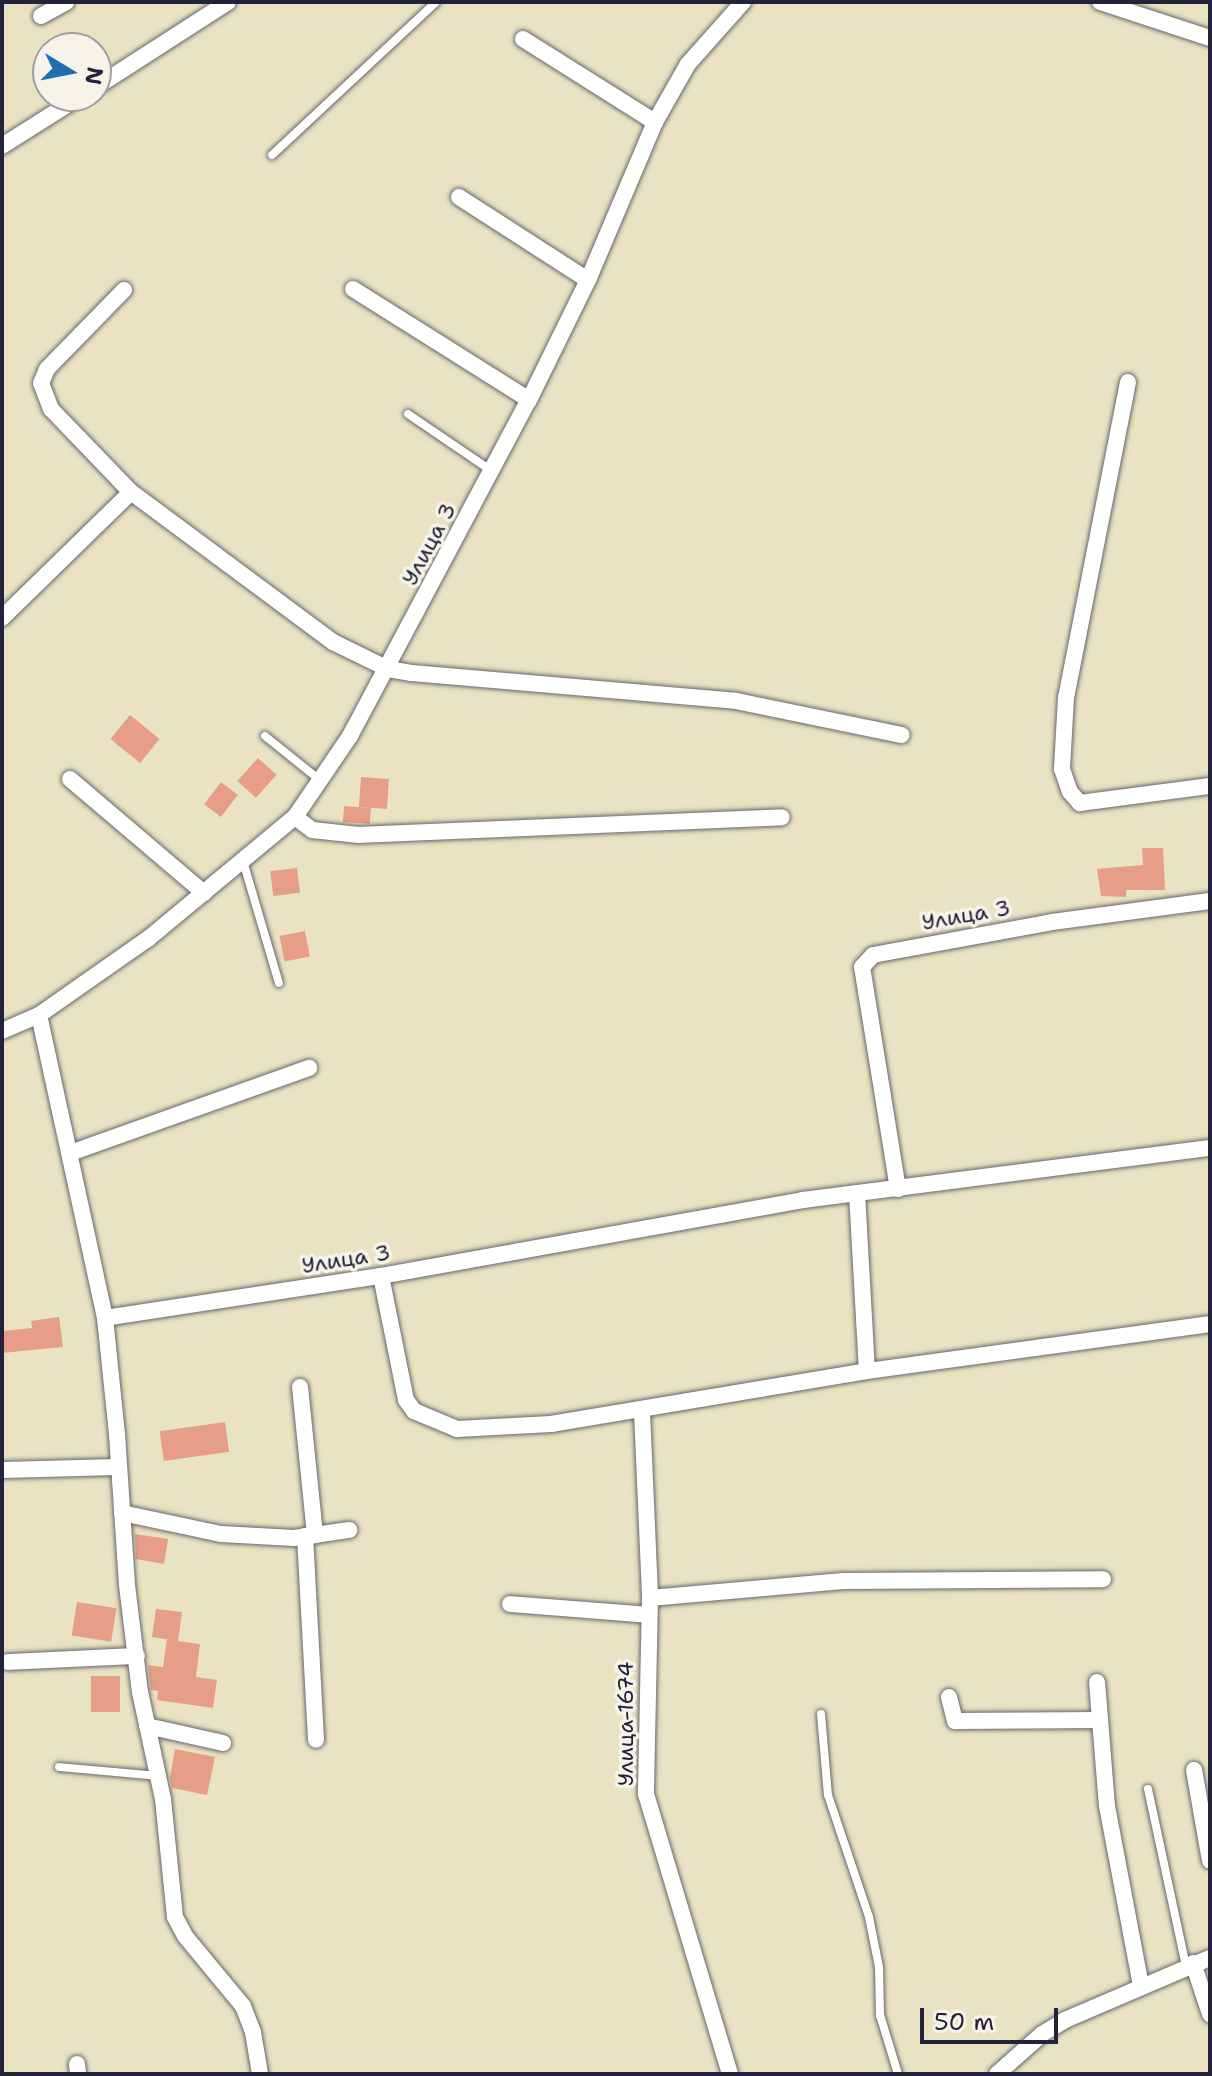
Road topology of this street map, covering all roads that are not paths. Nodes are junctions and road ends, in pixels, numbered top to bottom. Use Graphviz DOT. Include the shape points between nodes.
graph roads {
  1 [pos="66,2"];
  2 [pos="228,2"];
  3 [pos="436,2"];
  4 [pos="743,2"];
  5 [pos="1100,2"];
  6 [pos="1146,8"];
  7 [pos="41,16"];
  8 [pos="1210,38"];
  9 [pos="523,39"];
  10 [pos="112,77"];
  11 [pos="56,112"];
  12 [pos="655,122"];
  13 [pos="2,146"];
  14 [pos="272,155"];
  15 [pos="459,197"];
  16 [pos="588,280"];
  17 [pos="353,289"];
  18 [pos="124,290"];
  19 [pos="1128,382"];
  20 [pos="529,400"];
  21 [pos="408,414"];
  22 [pos="492,471"];
  23 [pos="131,492"];
  24 [pos="2,618"];
  25 [pos="388,669"];
  26 [pos="902,735"];
  27 [pos="265,736"];
  28 [pos="70,779"];
  29 [pos="320,780"];
  30 [pos="1210,786"];
  31 [pos="295,817"];
  32 [pos="782,817"];
  33 [pos="242,860"];
  34 [pos="204,893"];
  35 [pos="1210,901"];
  36 [pos="279,983"];
  37 [pos="39,1015"];
  38 [pos="2,1031"];
  39 [pos="309,1068"];
  40 [pos="1210,1148"];
  41 [pos="70,1153"];
  42 [pos="898,1189"];
  43 [pos="857,1193"];
  44 [pos="381,1276"];
  45 [pos="105,1318"];
  46 [pos="1210,1324"];
  47 [pos="867,1371"];
  48 [pos="300,1387"];
  49 [pos="642,1412"];
  50 [pos="118,1467"];
  51 [pos="2,1470"];
  52 [pos="122,1513"];
  53 [pos="349,1530"];
  54 [pos="310,1536"];
  55 [pos="1103,1579"];
  56 [pos="650,1598"];
  57 [pos="510,1604"];
  58 [pos="649,1615"];
  59 [pos="137,1656"];
  60 [pos="8,1662"];
  61 [pos="1097,1682"];
  62 [pos="949,1697"];
  63 [pos="821,1714"];
  64 [pos="1099,1720"];
  65 [pos="147,1726"];
  66 [pos="316,1740"];
  67 [pos="223,1743"];
  68 [pos="59,1767"];
  69 [pos="1194,1770"];
  70 [pos="158,1776"];
  71 [pos="1148,1789"];
  72 [pos="1210,1861"];
  73 [pos="1196,1962"];
  74 [pos="1141,1986"];
  75 [pos="1210,2014"];
  76 [pos="260,2074"];
  77 [pos="730,2074"];
  78 [pos="898,2074"];
  79 [pos="997,2074"];
  1 -- 7 [label="street"];
  2 -- 10 [label="street"];
  3 -- 14 [label="lane"];
  4 -- 12 [label="street, Улица 3" via="688,64"];
  5 -- 6 [label="street"];
  6 -- 8 [label="street"];
  9 -- 12 [label="street"];
  11 -- 13 [label="street"];
  12 -- 16 [label="street, Улица 3"];
  15 -- 16 [label="street"];
  16 -- 20 [label="street, Улица 3"];
  17 -- 20 [label="street"];
  18 -- 23 [label="street" via="47,369 41,383 51,409"];
  19 -- 30 [label="street" via="1066,697 1062,769 1080,803"];
  20 -- 22 [label="street, Улица 3"];
  21 -- 22 [label="lane"];
  22 -- 25 [label="street, Улица 3"];
  23 -- 24 [label="street"];
  23 -- 25 [label="street" via="333,642"];
  25 -- 26 [label="street" via="736,701"];
  25 -- 29 [label="street, Улица 3"];
  27 -- 29 [label="lane"];
  28 -- 34 [label="street"];
  29 -- 31 [label="street, Улица 3"];
  31 -- 32 [label="street" via="312,830 359,835"];
  31 -- 33 [label="street, Улица 3"];
  33 -- 34 [label="street, Улица 3"];
  33 -- 36 [label="lane"];
  34 -- 37 [label="street, Улица 3"];
  35 -- 42 [label="street, Улица 3" via="1052,922 873,955 862,967"];
  37 -- 38 [label="street, Улица 3"];
  37 -- 41 [label="street"];
  39 -- 41 [label="street"];
  40 -- 42 [label="street, Улица 3"];
  41 -- 45 [label="street"];
  42 -- 43 [label="street, Улица 3"];
  43 -- 44 [label="street, Улица 3"];
  43 -- 47 [label="street"];
  44 -- 45 [label="street, Улица 3"];
  44 -- 49 [label="street" via="402,1388 414,1411 426,1418 457,1429 498,1429"];
  45 -- 50 [label="street"];
  46 -- 47 [label="street"];
  47 -- 49 [label="street"];
  48 -- 54 [label="street"];
  49 -- 56 [label="street, Улица-1674"];
  50 -- 51 [label="street"];
  50 -- 52 [label="street"];
  52 -- 54 [label="street" via="221,1534"];
  52 -- 59 [label="street"];
  53 -- 54 [label="street"];
  54 -- 66 [label="street"];
  55 -- 56 [label="street" via="843,1581"];
  56 -- 58 [label="street, Улица-1674"];
  57 -- 58 [label="street"];
  58 -- 77 [label="street, Улица-1674" via="646,1794"];
  59 -- 60 [label="street"];
  59 -- 65 [label="street"];
  61 -- 64 [label="street"];
  62 -- 64 [label="street" via="955,1721"];
  63 -- 78 [label="lane" via="828,1795 869,1917 879,1967 880,2015"];
  64 -- 74 [label="street" via="1107,1806"];
  65 -- 67 [label="street"];
  65 -- 70 [label="street"];
  68 -- 70 [label="lane"];
  69 -- 72 [label="street"];
  70 -- 76 [label="street" via="175,1917 243,2006"];
  71 -- 73 [label="lane"];
  73 -- 74 [label="street"];
  73 -- 75 [label="street"];
  74 -- 79 [label="street" via="1054,2027"];
}
